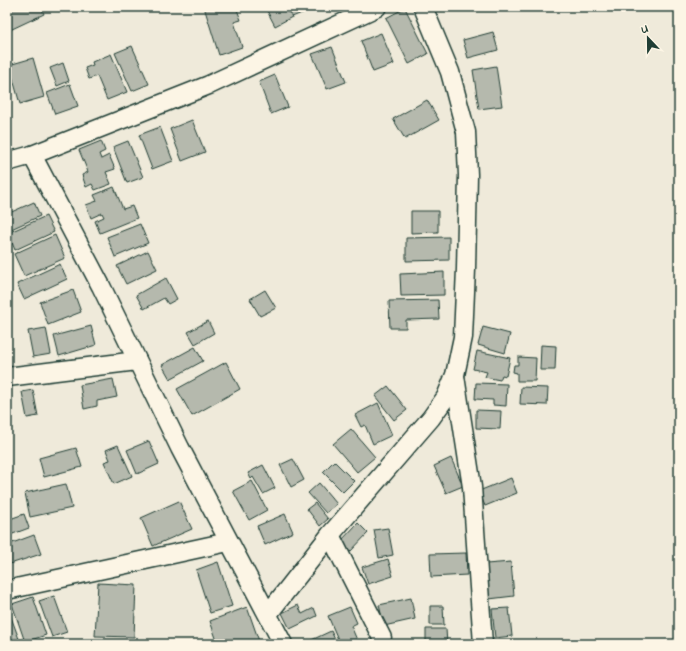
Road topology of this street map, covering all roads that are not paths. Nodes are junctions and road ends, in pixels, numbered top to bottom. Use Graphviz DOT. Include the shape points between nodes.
graph roads {
  1 [pos="377,7"];
  2 [pos="423,7"];
  3 [pos="32,155"];
  4 [pos="7,162"];
  5 [pos="137,361"];
  6 [pos="455,375"];
  7 [pos="7,377"];
  8 [pos="330,535"];
  9 [pos="228,542"];
  10 [pos="7,590"];
  11 [pos="268,614"];
  12 [pos="382,638"];
  13 [pos="283,644"];
  14 [pos="483,644"];
  1 -- 3 [label="street" via="209,85"];
  2 -- 6 [label="street" via="450,72 466,132 468,175 463,337"];
  3 -- 4 [label="street"];
  3 -- 5 [label="street"];
  5 -- 7 [label="street"];
  5 -- 9 [label="street"];
  6 -- 8 [label="street" via="446,397 431,418"];
  6 -- 14 [label="street" via="472,487"];
  8 -- 11 [label="street"];
  8 -- 12 [label="street"];
  9 -- 10 [label="street"];
  9 -- 11 [label="street"];
  11 -- 13 [label="street"];
}
